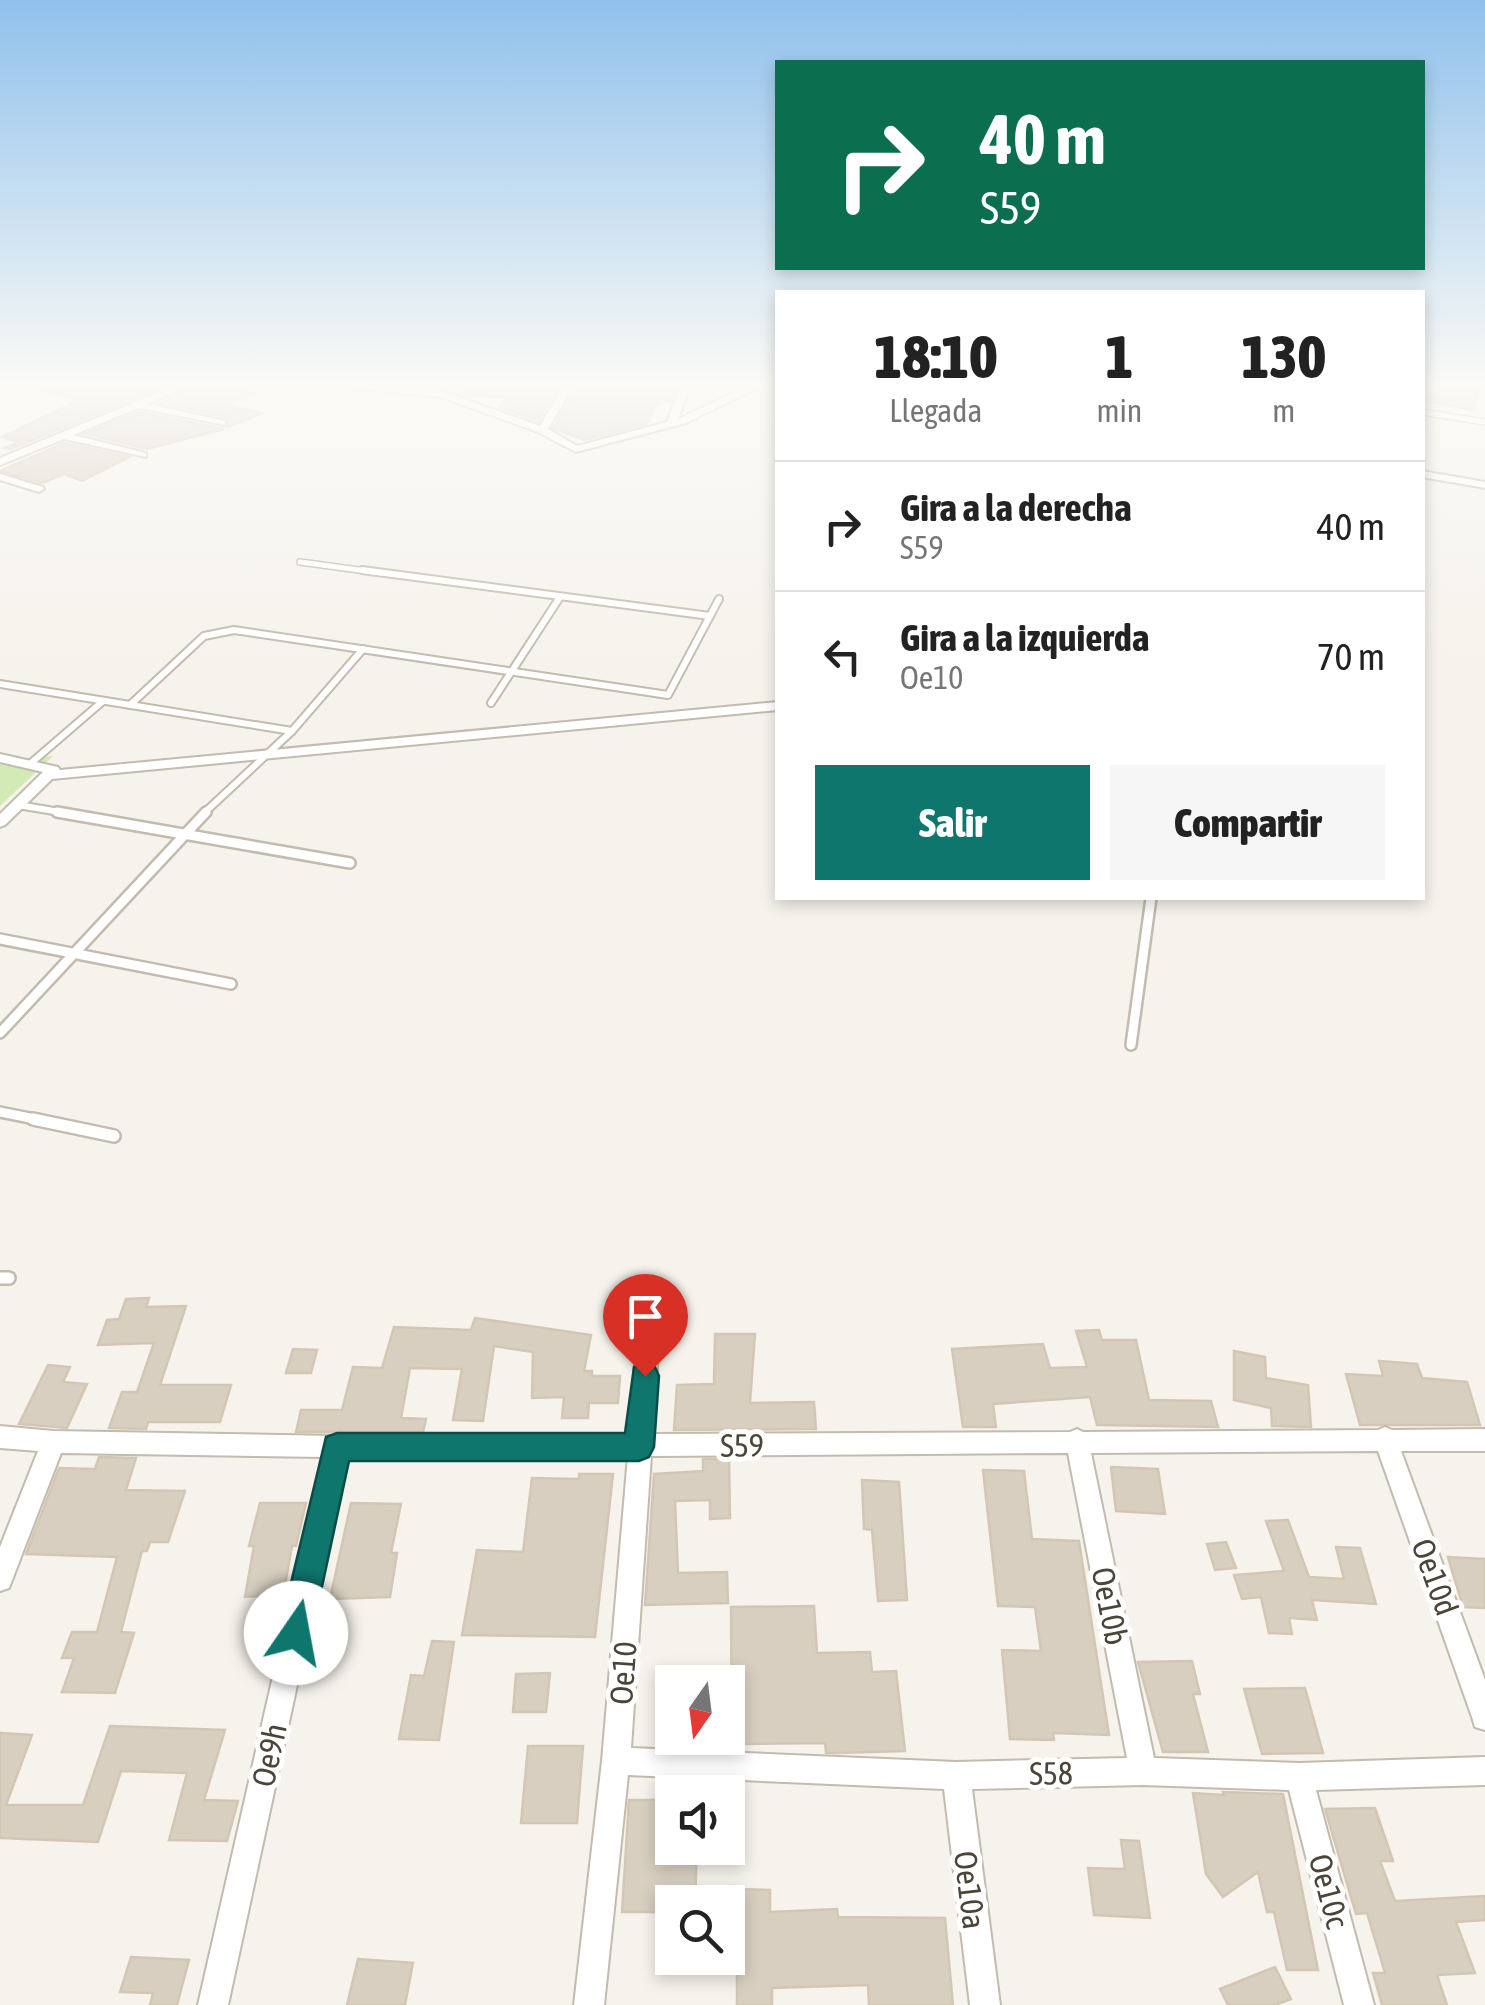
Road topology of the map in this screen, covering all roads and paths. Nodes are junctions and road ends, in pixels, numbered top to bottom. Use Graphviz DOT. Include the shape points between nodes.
graph roads {
  1 [pos="1425,475"];
  2 [pos="0,477"];
  3 [pos="1485,485"];
  4 [pos="39,489"];
  5 [pos="300,562"];
  6 [pos="560,598"];
  7 [pos="718,599"];
  8 [pos="710,616"];
  9 [pos="363,648"];
  10 [pos="508,670"];
  11 [pos="0,684"];
  12 [pos="102,701"];
  13 [pos="491,703"];
  14 [pos="130,705"];
  15 [pos="775,706"];
  16 [pos="292,731"];
  17 [pos="270,751"];
  18 [pos="0,758"];
  19 [pos="31,763"];
  20 [pos="52,774"];
  21 [pos="18,805"];
  22 [pos="0,822"];
  23 [pos="182,834"];
  24 [pos="350,863"];
  25 [pos="1151,900"];
  26 [pos="0,940"];
  27 [pos="72,953"];
  28 [pos="232,984"];
  29 [pos="0,1033"];
  30 [pos="1131,1044"];
  31 [pos="0,1112"];
  32 [pos="114,1136"];
  33 [pos="648,1340"];
  34 [pos="0,1437"];
  35 [pos="1385,1438"];
  36 [pos="1077,1440"];
  37 [pos="1485,1440"];
  38 [pos="52,1442"];
  39 [pos="337,1447"];
  40 [pos="639,1447"];
  41 [pos="0,1579"];
  42 [pos="1485,1717"];
  43 [pos="616,1760"];
  44 [pos="1143,1771"];
  45 [pos="1485,1771"];
  46 [pos="956,1776"];
  47 [pos="1299,1777"];
  48 [pos="214,2005"];
  49 [pos="589,2005"];
  50 [pos="984,2005"];
  51 [pos="1359,2005"];
  1 -- 3 [label="street"];
  2 -- 4 [label="street"];
  5 -- 6 [label="lane"];
  6 -- 8 [label="lane"];
  6 -- 10 [label="lane"];
  7 -- 8 [label="lane"];
  8 -- 10 [label="lane" via="668,695"];
  9 -- 10 [label="lane"];
  9 -- 14 [label="lane" via="217,631"];
  9 -- 16 [label="lane"];
  10 -- 13 [label="lane"];
  11 -- 12 [label="lane"];
  12 -- 14 [label="lane"];
  12 -- 19 [label="lane"];
  14 -- 16 [label="lane"];
  15 -- 17 [label="street"];
  16 -- 17 [label="lane"];
  17 -- 20 [label="street"];
  17 -- 23 [label="lane"];
  18 -- 19 [label="street"];
  19 -- 20 [label="street"];
  20 -- 21 [label="street"];
  21 -- 22 [label="street"];
  21 -- 23 [label="lane"];
  23 -- 24 [label="lane"];
  23 -- 27 [label="lane"];
  25 -- 30 [label="lane"];
  26 -- 27 [label="lane"];
  27 -- 28 [label="lane"];
  27 -- 29 [label="lane"];
  31 -- 32 [label="lane"];
  33 -- 40 [label="street, Oe10"];
  34 -- 38 [label="street, S59"];
  35 -- 36 [label="street, S59"];
  35 -- 37 [label="street, S59"];
  35 -- 42 [label="street, Oe10d"];
  36 -- 40 [label="street, S59"];
  36 -- 44 [label="street, Oe10b"];
  38 -- 39 [label="street, S59"];
  38 -- 41 [label="street"];
  39 -- 40 [label="street, S59"];
  39 -- 48 [label="street, Oe9h"];
  40 -- 43 [label="street, Oe10"];
  43 -- 46 [label="street, S58"];
  43 -- 49 [label="street, Oe10"];
  44 -- 46 [label="street, S58"];
  44 -- 47 [label="street, S58"];
  45 -- 47 [label="street, S58"];
  46 -- 50 [label="street, Oe10a"];
  47 -- 51 [label="street, Oe10c"];
}
